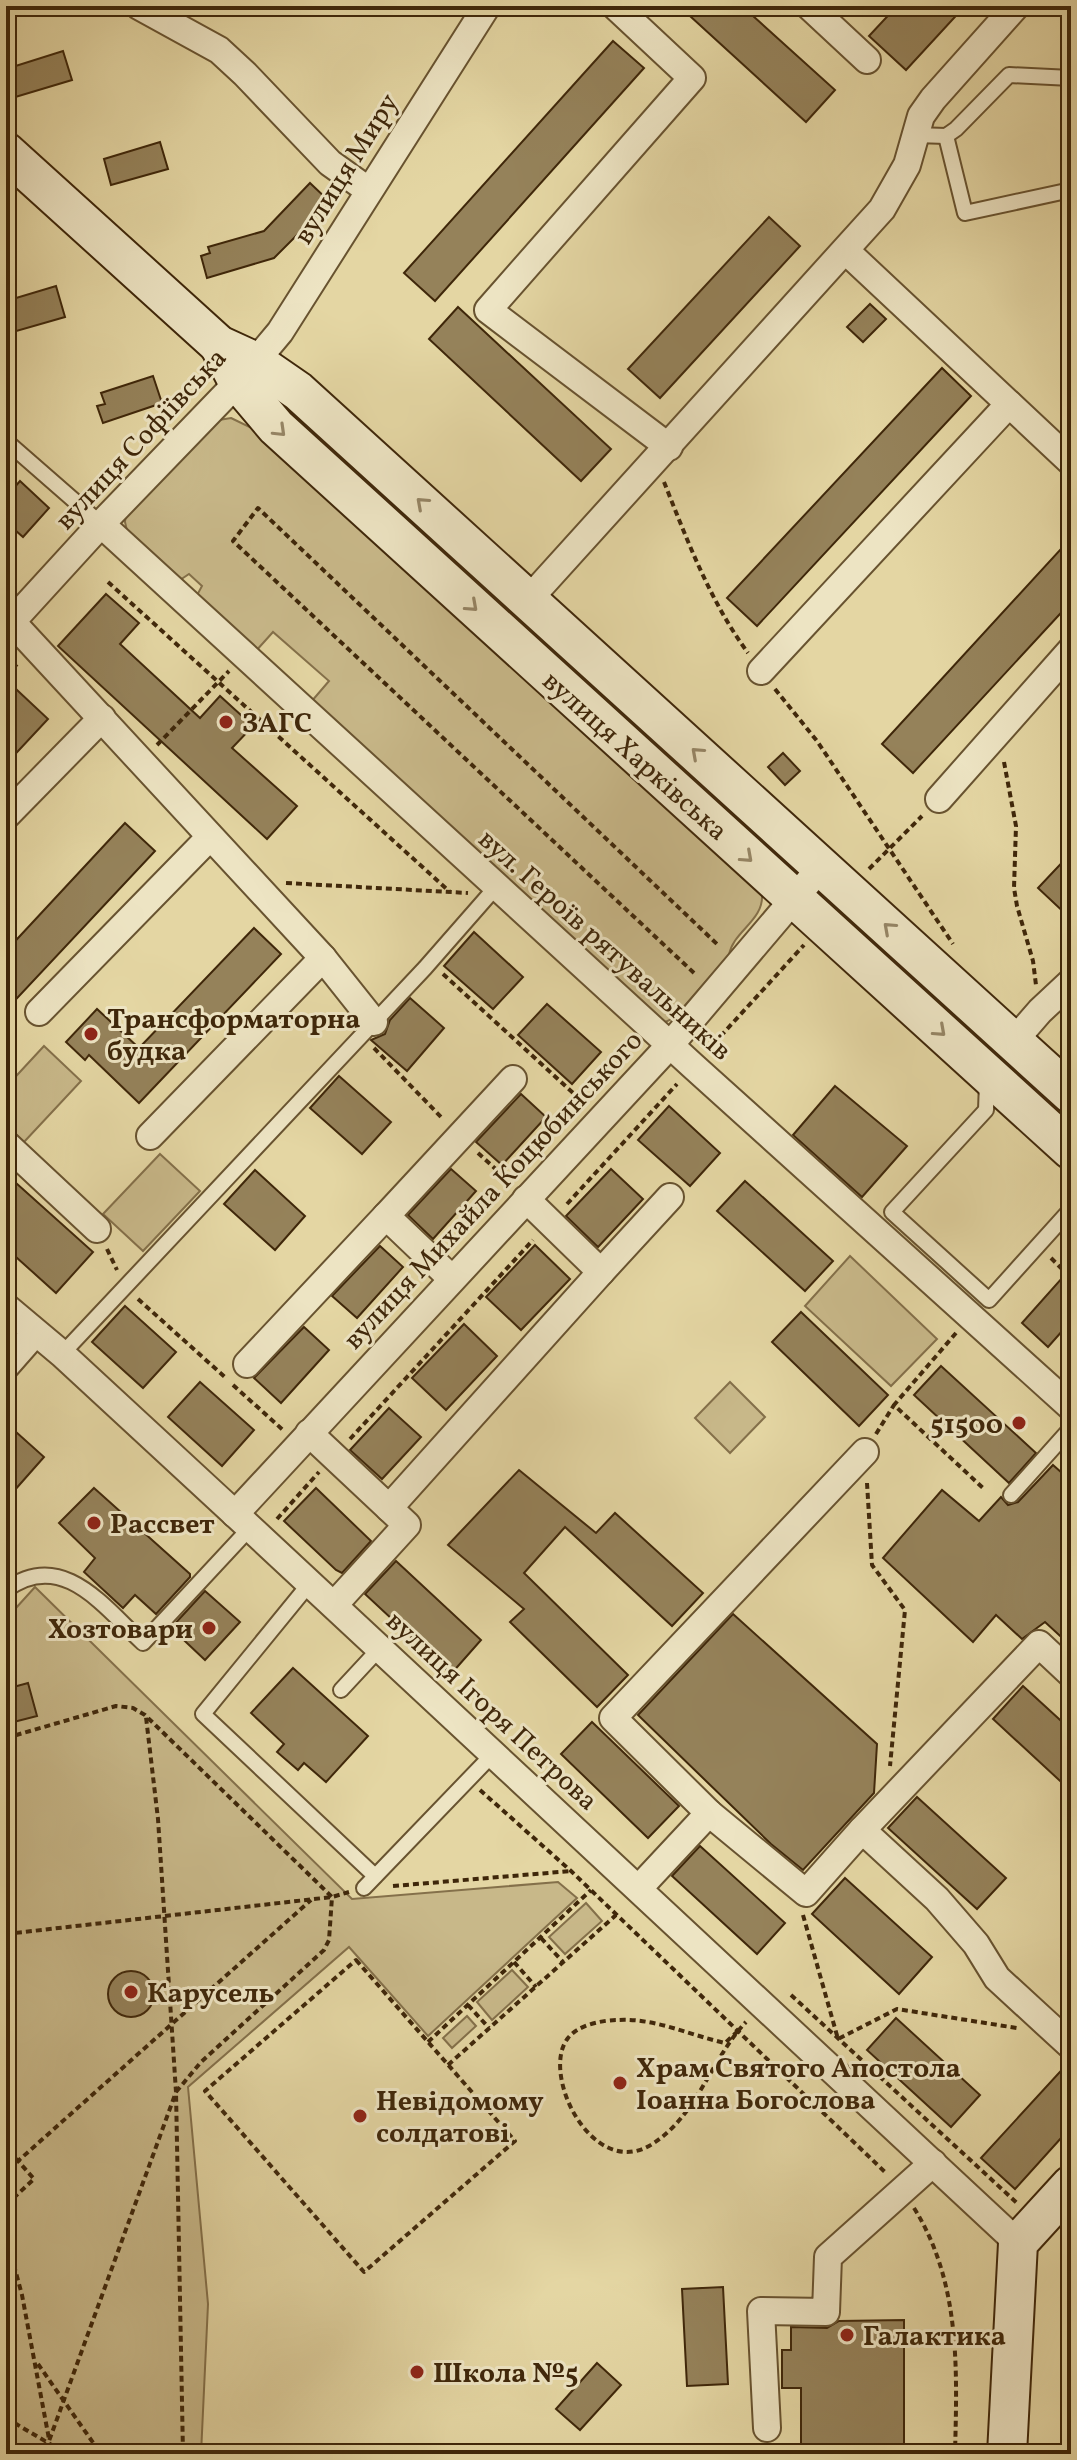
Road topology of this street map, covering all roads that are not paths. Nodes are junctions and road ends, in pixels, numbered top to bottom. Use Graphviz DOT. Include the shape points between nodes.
graph roads {
  1 [pos="139,6"];
  2 [pos="487,6"];
  3 [pos="615,6"];
  4 [pos="809,6"];
  5 [pos="1016,6"];
  6 [pos="867,60"];
  7 [pos="1071,78"];
  8 [pos="916,135"];
  9 [pos="946,136"];
  10 [pos="6,152"];
  11 [pos="368,190"];
  12 [pos="1071,190"];
  13 [pos="846,251"];
  14 [pos="247,372"];
  15 [pos="1009,404"];
  16 [pos="6,441"];
  17 [pos="662,454"];
  18 [pos="1071,462"];
  19 [pos="101,524"];
  20 [pos="529,599"];
  21 [pos="9,625"];
  22 [pos="1071,650"];
  23 [pos="761,671"];
  24 [pos="102,718"];
  25 [pos="939,799"];
  26 [pos="6,816"];
  27 [pos="210,837"];
  28 [pos="834,879"];
  29 [pos="493,890"];
  30 [pos="794,900"];
  31 [pos="323,958"];
  32 [pos="1071,982"];
  33 [pos="39,1012"];
  34 [pos="368,1029"];
  35 [pos="1014,1041"];
  36 [pos="670,1045"];
  37 [pos="986,1073"];
  38 [pos="513,1079"];
  39 [pos="1071,1094"];
  40 [pos="150,1136"];
  41 [pos="6,1144"];
  42 [pos="1071,1150"];
  43 [pos="522,1194"];
  44 [pos="670,1197"];
  45 [pos="1071,1209"];
  46 [pos="386,1216"];
  47 [pos="97,1229"];
  48 [pos="601,1272"];
  49 [pos="452,1279"];
  50 [pos="6,1307"];
  51 [pos="35,1333"];
  52 [pos="62,1354"];
  53 [pos="247,1364"];
  54 [pos="6,1366"];
  55 [pos="1071,1407"];
  56 [pos="1071,1428"];
  57 [pos="299,1434"];
  58 [pos="865,1452"];
  59 [pos="1011,1495"];
  60 [pos="389,1508"];
  61 [pos="243,1521"];
  62 [pos="310,1583"];
  63 [pos="6,1590"];
  64 [pos="334,1605"];
  65 [pos="380,1648"];
  66 [pos="1071,1674"];
  67 [pos="341,1690"];
  68 [pos="493,1754"];
  69 [pos="709,1813"];
  70 [pos="862,1830"];
  71 [pos="375,1876"];
  72 [pos="364,1888"];
  73 [pos="639,1888"];
  74 [pos="1065,2040"];
  75 [pos="933,2163"];
  76 [pos="1071,2185"];
  77 [pos="1018,2243"];
  78 [pos="767,2428"];
  79 [pos="1007,2454"];
  1 -- 11 [label="street" via="219,50 330,163"];
  2 -- 11 [label="street, вулиця Миру"];
  3 -- 17 [label="street" via="692,78 488,310"];
  4 -- 6 [label="street"];
  5 -- 8 [label="street" via="933,99"];
  7 -- 9 [label="lane" via="1009,75"];
  8 -- 9 [label="lane"];
  8 -- 13 [label="street" via="896,187"];
  9 -- 12 [label="lane" via="965,213"];
  10 -- 14 [label="street, вулиця Харківська"];
  11 -- 14 [label="street, вулиця Миру" via="280,332"];
  13 -- 15 [label="street"];
  13 -- 17 [label="street"];
  14 -- 19 [label="street, вулиця Софіївська"];
  20 -- 14 [label="street, вулиця Харківська, one-way" via="298,391"];
  14 -- 30 [label="street, вулиця Харківська, one-way" via="276,427"];
  15 -- 18 [label="street"];
  15 -- 23 [label="street"];
  16 -- 19 [label="lane"];
  17 -- 20 [label="street"];
  19 -- 21 [label="street, вулиця Софіївська"];
  19 -- 29 [label="street, вул. Героїв рятувальників"];
  28 -- 20 [label="street, вулиця Харківська, one-way"];
  21 -- 24 [label="street"];
  22 -- 25 [label="street"];
  24 -- 26 [label="street"];
  24 -- 27 [label="street"];
  27 -- 31 [label="street"];
  27 -- 33 [label="street"];
  28 -- 30 [label="street, вулиця Михайла Коцюбинського"];
  35 -- 28 [label="street, вулиця Харківська, one-way"];
  29 -- 34 [label="lane"];
  29 -- 36 [label="street, вул. Героїв рятувальників"];
  30 -- 36 [label="street, вулиця Михайла Коцюбинського"];
  30 -- 37 [label="street, вулиця Харківська, one-way"];
  31 -- 34 [label="street"];
  31 -- 40 [label="street"];
  32 -- 35 [label="street"];
  34 -- 52 [label="lane"];
  35 -- 37 [label="street"];
  35 -- 39 [label="street, вулиця Харківська"];
  36 -- 43 [label="street, вулиця Михайла Коцюбинського"];
  36 -- 55 [label="street, вул. Героїв рятувальників"];
  37 -- 42 [label="street, вулиця Харківська"];
  37 -- 45 [label="lane" via="986,1110 892,1212 989,1300"];
  38 -- 46 [label="street"];
  41 -- 47 [label="street"];
  43 -- 48 [label="street"];
  43 -- 49 [label="street, вулиця Михайла Коцюбинського"];
  44 -- 48 [label="street"];
  46 -- 49 [label="street"];
  46 -- 53 [label="street"];
  48 -- 60 [label="street"];
  49 -- 57 [label="street, вулиця Михайла Коцюбинського"];
  50 -- 51 [label="street, вулиця Ігоря Петрова"];
  51 -- 52 [label="street, вулиця Ігоря Петрова"];
  51 -- 54 [label="street"];
  52 -- 61 [label="street, вулиця Ігоря Петрова"];
  56 -- 59 [label="lane"];
  57 -- 60 [label="street"];
  57 -- 61 [label="street, вулиця Михайла Коцюбинського"];
  58 -- 69 [label="street" via="613,1718"];
  60 -- 64 [label="street" via="407,1525"];
  61 -- 62 [label="street, вулиця Ігоря Петрова"];
  61 -- 63 [label="lane" via="143,1643 77,1583 61,1576 30,1577"];
  62 -- 64 [label="street, вулиця Ігоря Петрова"];
  62 -- 71 [label="lane" via="203,1714"];
  64 -- 65 [label="street, вулиця Ігоря Петрова"];
  65 -- 67 [label="lane"];
  65 -- 68 [label="street, вулиця Ігоря Петрова"];
  66 -- 70 [label="street" via="1039,1644"];
  68 -- 71 [label="lane"];
  68 -- 73 [label="street, вулиця Ігоря Петрова"];
  69 -- 70 [label="street" via="806,1893"];
  69 -- 73 [label="street"];
  70 -- 74 [label="street" via="937,1899 997,1978"];
  71 -- 72 [label="lane"];
  73 -- 75 [label="street, вулиця Ігоря Петрова"];
  75 -- 77 [label="street, вулиця Ігоря Петрова"];
  75 -- 78 [label="street" via="828,2257 826,2312 761,2311"];
  76 -- 77 [label="street"];
  77 -- 79 [label="street"];
}
